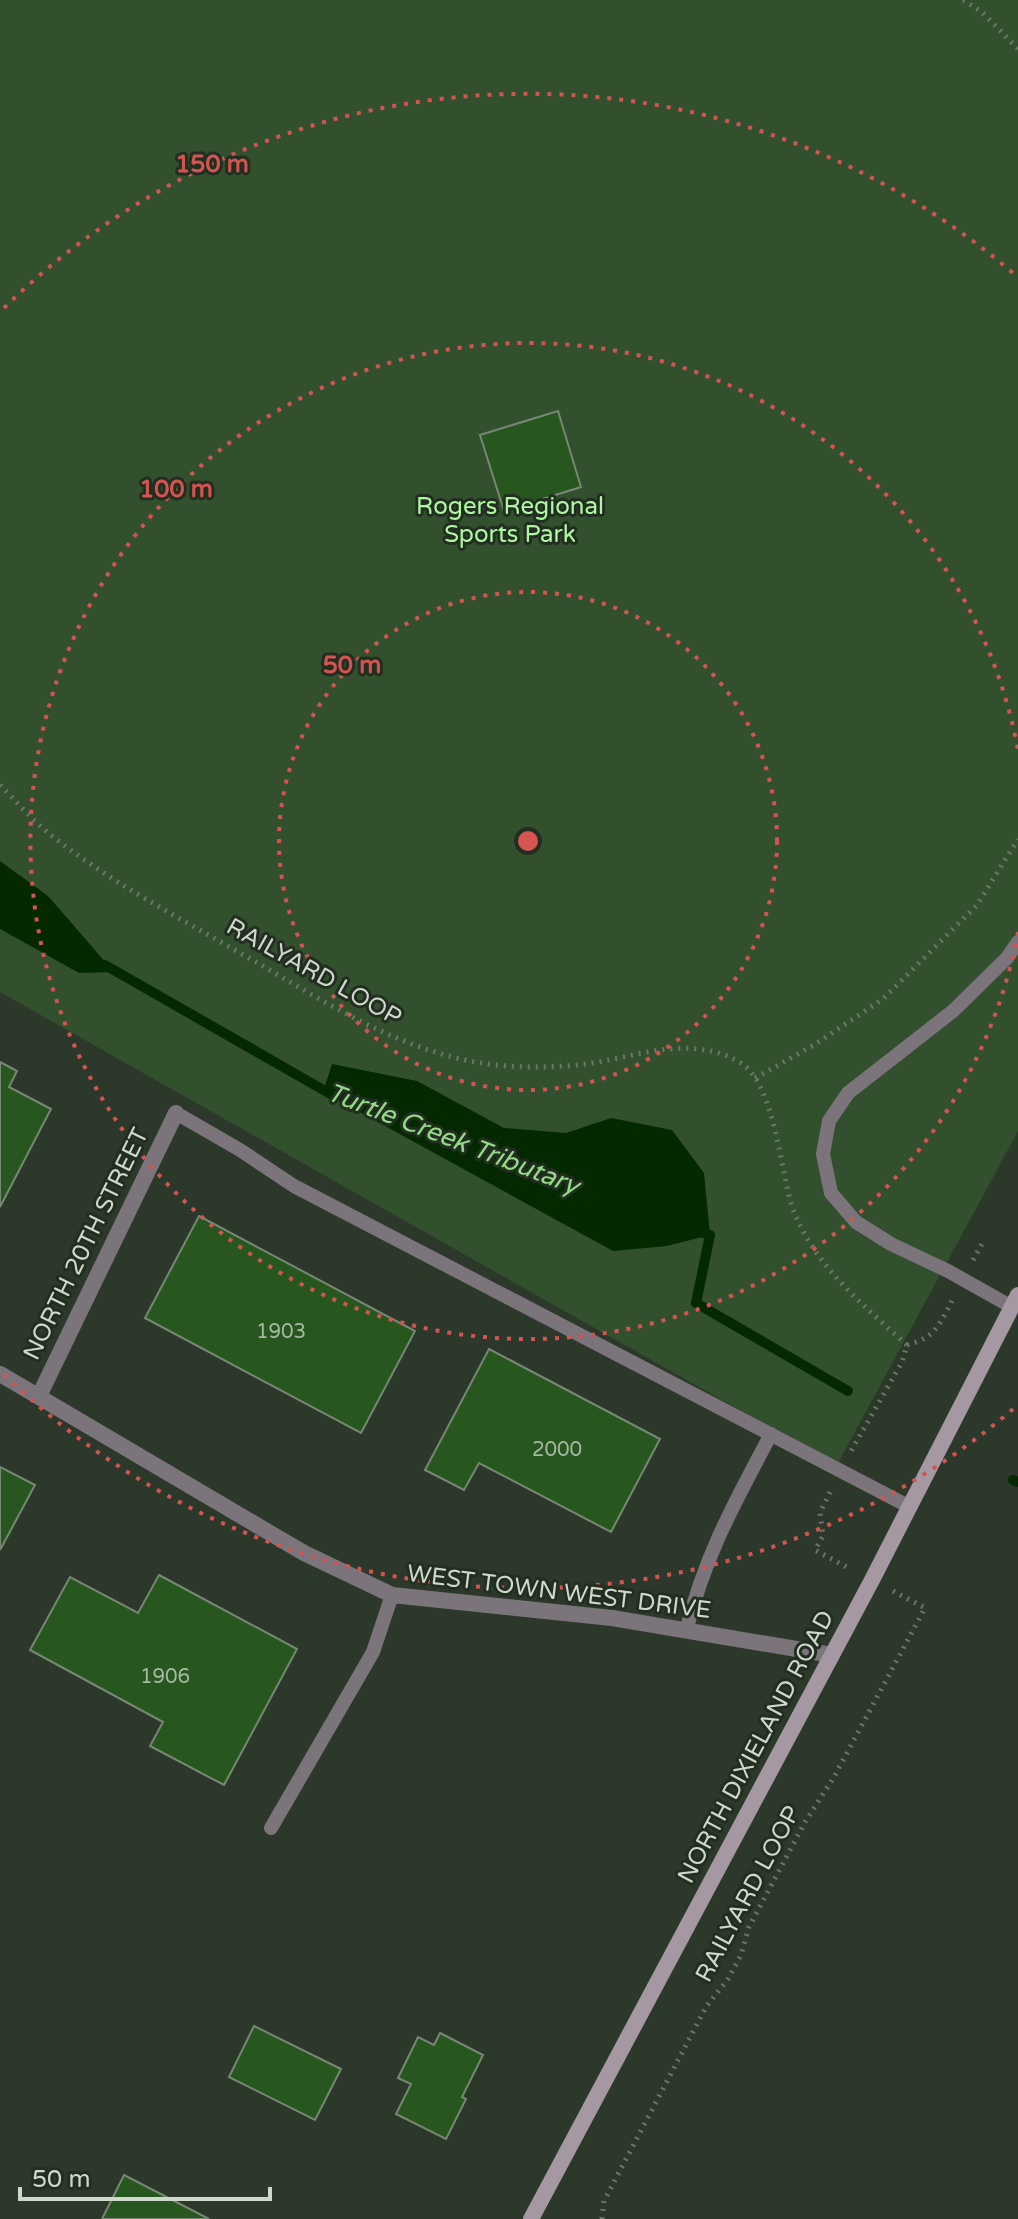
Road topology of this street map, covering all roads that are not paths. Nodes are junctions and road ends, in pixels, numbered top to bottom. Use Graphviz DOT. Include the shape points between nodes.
graph roads {
  1 [pos="1018,942"];
  2 [pos="176,1113"];
  3 [pos="1015,1301"];
  4 [pos="0,1374"];
  5 [pos="39,1396"];
  6 [pos="771,1434"];
  7 [pos="910,1507"];
  8 [pos="392,1595"];
  9 [pos="686,1631"];
  10 [pos="832,1655"];
  11 [pos="271,1828"];
  12 [pos="531,2219"];
  1 -- 3 [label="lane" via="953,1011 848,1093 829,1121 823,1154 831,1193 856,1222 891,1244"];
  2 -- 5 [label="street, NORTH 20TH STREET"];
  2 -- 6 [label="lane" via="294,1186"];
  3 -- 7 [label="main road, NORTH DIXIELAND ROAD"];
  4 -- 5 [label="street, WEST TOWN WEST DRIVE"];
  5 -- 8 [label="street, WEST TOWN WEST DRIVE" via="304,1553"];
  6 -- 7 [label="lane"];
  6 -- 9 [label="lane" via="719,1530"];
  7 -- 10 [label="main road, NORTH DIXIELAND ROAD"];
  8 -- 9 [label="street, WEST TOWN WEST DRIVE"];
  8 -- 11 [label="lane" via="373,1652"];
  9 -- 10 [label="street, WEST TOWN WEST DRIVE"];
  10 -- 12 [label="main road, NORTH DIXIELAND ROAD"];
}
